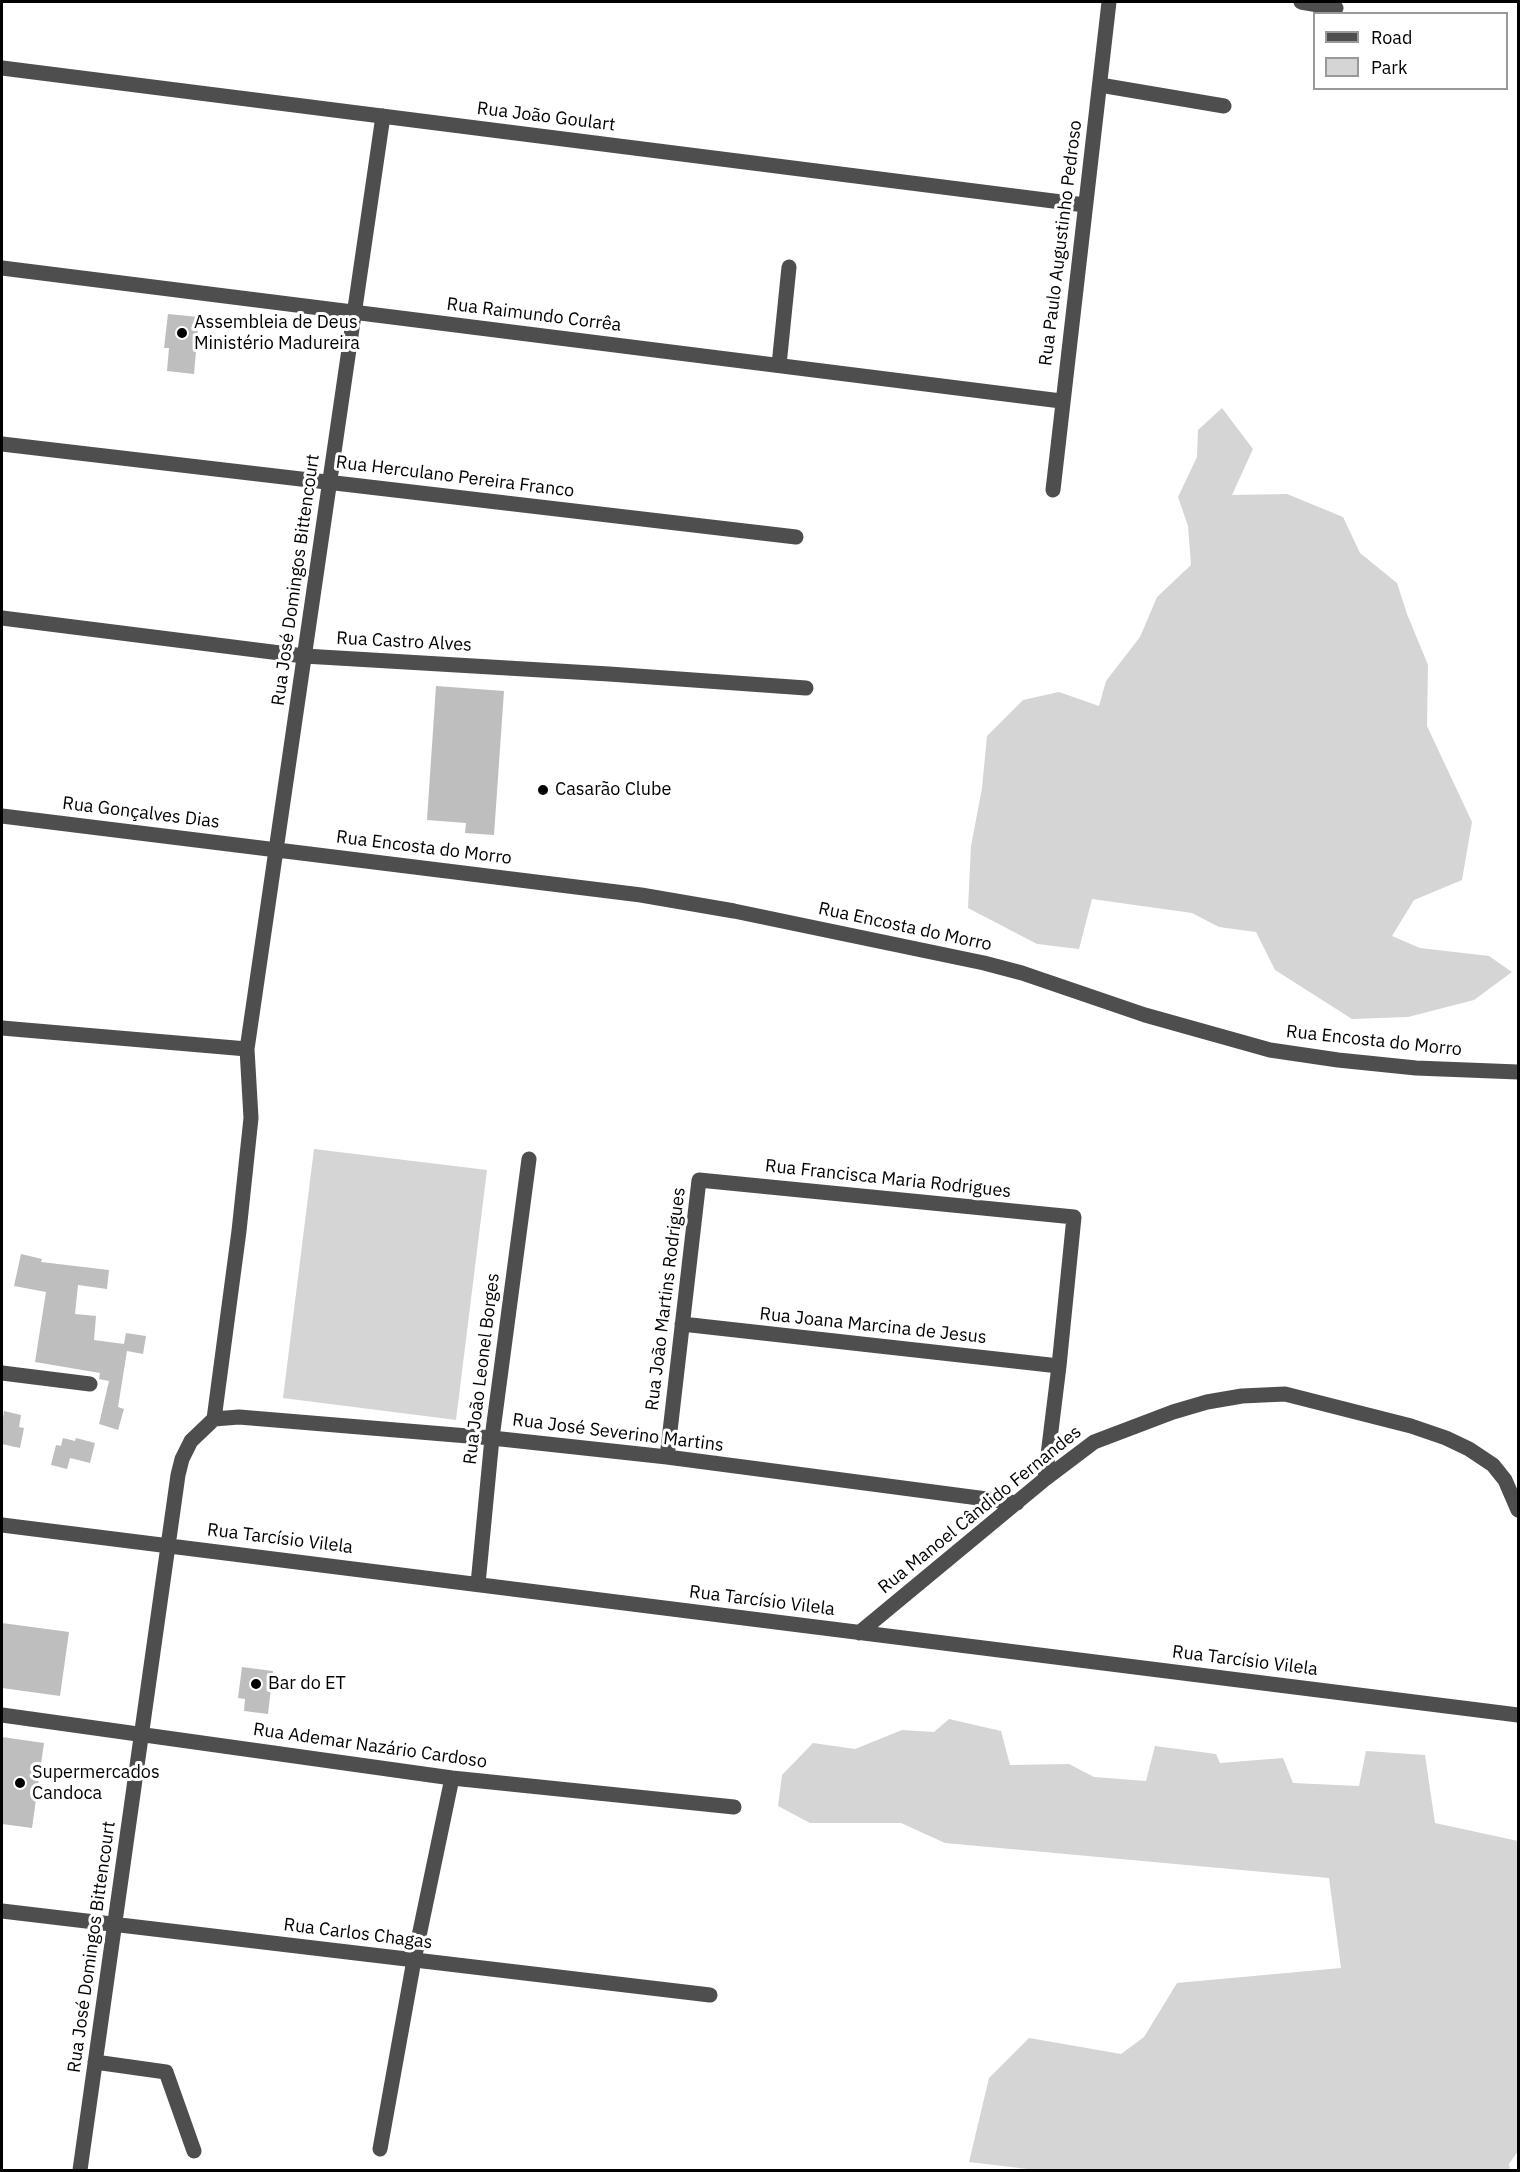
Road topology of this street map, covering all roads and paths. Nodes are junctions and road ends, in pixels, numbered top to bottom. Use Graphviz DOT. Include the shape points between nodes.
graph roads {
  1 [pos="1104,2"];
  2 [pos="1301,2"];
  3 [pos="1336,8"];
  4 [pos="2,68"];
  5 [pos="1100,85"];
  6 [pos="1224,106"];
  7 [pos="382,116"];
  8 [pos="1085,205"];
  9 [pos="789,267"];
  10 [pos="2,268"];
  11 [pos="354,312"];
  12 [pos="779,365"];
  13 [pos="1061,400"];
  14 [pos="2,444"];
  15 [pos="330,482"];
  16 [pos="1053,490"];
  17 [pos="796,537"];
  18 [pos="2,618"];
  19 [pos="304,656"];
  20 [pos="806,688"];
  21 [pos="2,816"];
  22 [pos="276,849"];
  23 [pos="2,1028"];
  24 [pos="247,1049"];
  25 [pos="1518,1072"];
  26 [pos="529,1159"];
  27 [pos="699,1180"];
  28 [pos="682,1324"];
  29 [pos="1059,1366"];
  30 [pos="2,1373"];
  31 [pos="90,1384"];
  32 [pos="214,1419"];
  33 [pos="492,1438"];
  34 [pos="667,1457"];
  35 [pos="1045,1479"];
  36 [pos="1017,1503"];
  37 [pos="1518,1510"];
  38 [pos="2,1525"];
  39 [pos="168,1545"];
  40 [pos="478,1584"];
  41 [pos="860,1633"];
  42 [pos="2,1715"];
  43 [pos="1518,1715"];
  44 [pos="141,1735"];
  45 [pos="453,1778"];
  46 [pos="734,1807"];
  47 [pos="2,1911"];
  48 [pos="114,1925"];
  49 [pos="414,1960"];
  50 [pos="710,1995"];
  51 [pos="95,2062"];
  52 [pos="380,2149"];
  53 [pos="194,2151"];
  54 [pos="80,2170"];
  1 -- 5 [label="street, Rua Paulo Augustinho Pedroso"];
  2 -- 3 [label="street"];
  4 -- 7 [label="street, Rua João Goulart"];
  5 -- 6 [label="street"];
  5 -- 8 [label="street, Rua Paulo Augustinho Pedroso"];
  7 -- 8 [label="street, Rua João Goulart"];
  7 -- 11 [label="street, Rua José Domingos Bittencourt"];
  8 -- 13 [label="street, Rua Paulo Augustinho Pedroso"];
  9 -- 12 [label="street"];
  10 -- 11 [label="street, Rua Raimundo Corrêa"];
  11 -- 12 [label="street, Rua Raimundo Corrêa"];
  11 -- 15 [label="street, Rua José Domingos Bittencourt"];
  12 -- 13 [label="street, Rua Raimundo Corrêa"];
  13 -- 16 [label="street, Rua Paulo Augustinho Pedroso"];
  14 -- 15 [label="street, Rua Herculano Pereira Franco"];
  15 -- 17 [label="street, Rua Herculano Pereira Franco"];
  15 -- 19 [label="street, Rua José Domingos Bittencourt"];
  18 -- 19 [label="street, Rua Castro Alves"];
  19 -- 20 [label="street, Rua Castro Alves"];
  19 -- 22 [label="street, Rua José Domingos Bittencourt"];
  21 -- 22 [label="street, Rua Gonçalves Dias"];
  22 -- 24 [label="street, Rua José Domingos Bittencourt"];
  22 -- 25 [label="street, Rua Encosta do Morro" via="561,884 734,911 1013,970 1145,1015 1270,1050 1416,1068"];
  23 -- 24 [label="street"];
  24 -- 32 [label="street, Rua José Domingos Bittencourt" via="251,1118"];
  26 -- 33 [label="street, Rua João Leonel Borges"];
  27 -- 28 [label="street, Rua João Martins Rodrigues"];
  27 -- 29 [label="street, Rua Francisca Maria Rodrigues" via="1074,1217"];
  28 -- 29 [label="street, Rua Joana Marcina de Jesus"];
  28 -- 34 [label="street, Rua João Martins Rodrigues"];
  29 -- 35 [label="street"];
  30 -- 31 [label="street"];
  32 -- 33 [label="street, Rua José Severino Martins" via="239,1417"];
  32 -- 39 [label="street, Rua José Domingos Bittencourt" via="191,1441 182,1459"];
  33 -- 34 [label="street, Rua José Severino Martins"];
  33 -- 40 [label="street, Rua João Leonel Borges"];
  34 -- 36 [label="street, Rua José Severino Martins"];
  35 -- 36 [label="street, Rua Manoel Cândido Fernandes"];
  35 -- 37 [label="street, Rua Manoel Cândido Fernandes" via="1094,1442 1173,1412 1242,1396 1285,1394 1411,1426 1470,1449 1493,1465 1505,1480"];
  36 -- 41 [label="street, Rua Manoel Cândido Fernandes"];
  38 -- 39 [label="street, Rua Tarcísio Vilela"];
  39 -- 40 [label="street, Rua Tarcísio Vilela"];
  39 -- 44 [label="street, Rua José Domingos Bittencourt"];
  40 -- 41 [label="street, Rua Tarcísio Vilela"];
  41 -- 43 [label="street, Rua Tarcísio Vilela"];
  42 -- 44 [label="street, Rua Ademar Nazário Cardoso"];
  44 -- 45 [label="street, Rua Ademar Nazário Cardoso"];
  44 -- 48 [label="street, Rua José Domingos Bittencourt"];
  45 -- 46 [label="street, Rua Ademar Nazário Cardoso"];
  45 -- 49 [label="street"];
  47 -- 48 [label="street, Rua Carlos Chagas"];
  48 -- 49 [label="street, Rua Carlos Chagas"];
  48 -- 51 [label="street, Rua José Domingos Bittencourt"];
  49 -- 50 [label="street, Rua Carlos Chagas"];
  49 -- 52 [label="street"];
  51 -- 53 [label="street" via="166,2072"];
  51 -- 54 [label="street, Rua José Domingos Bittencourt"];
}
